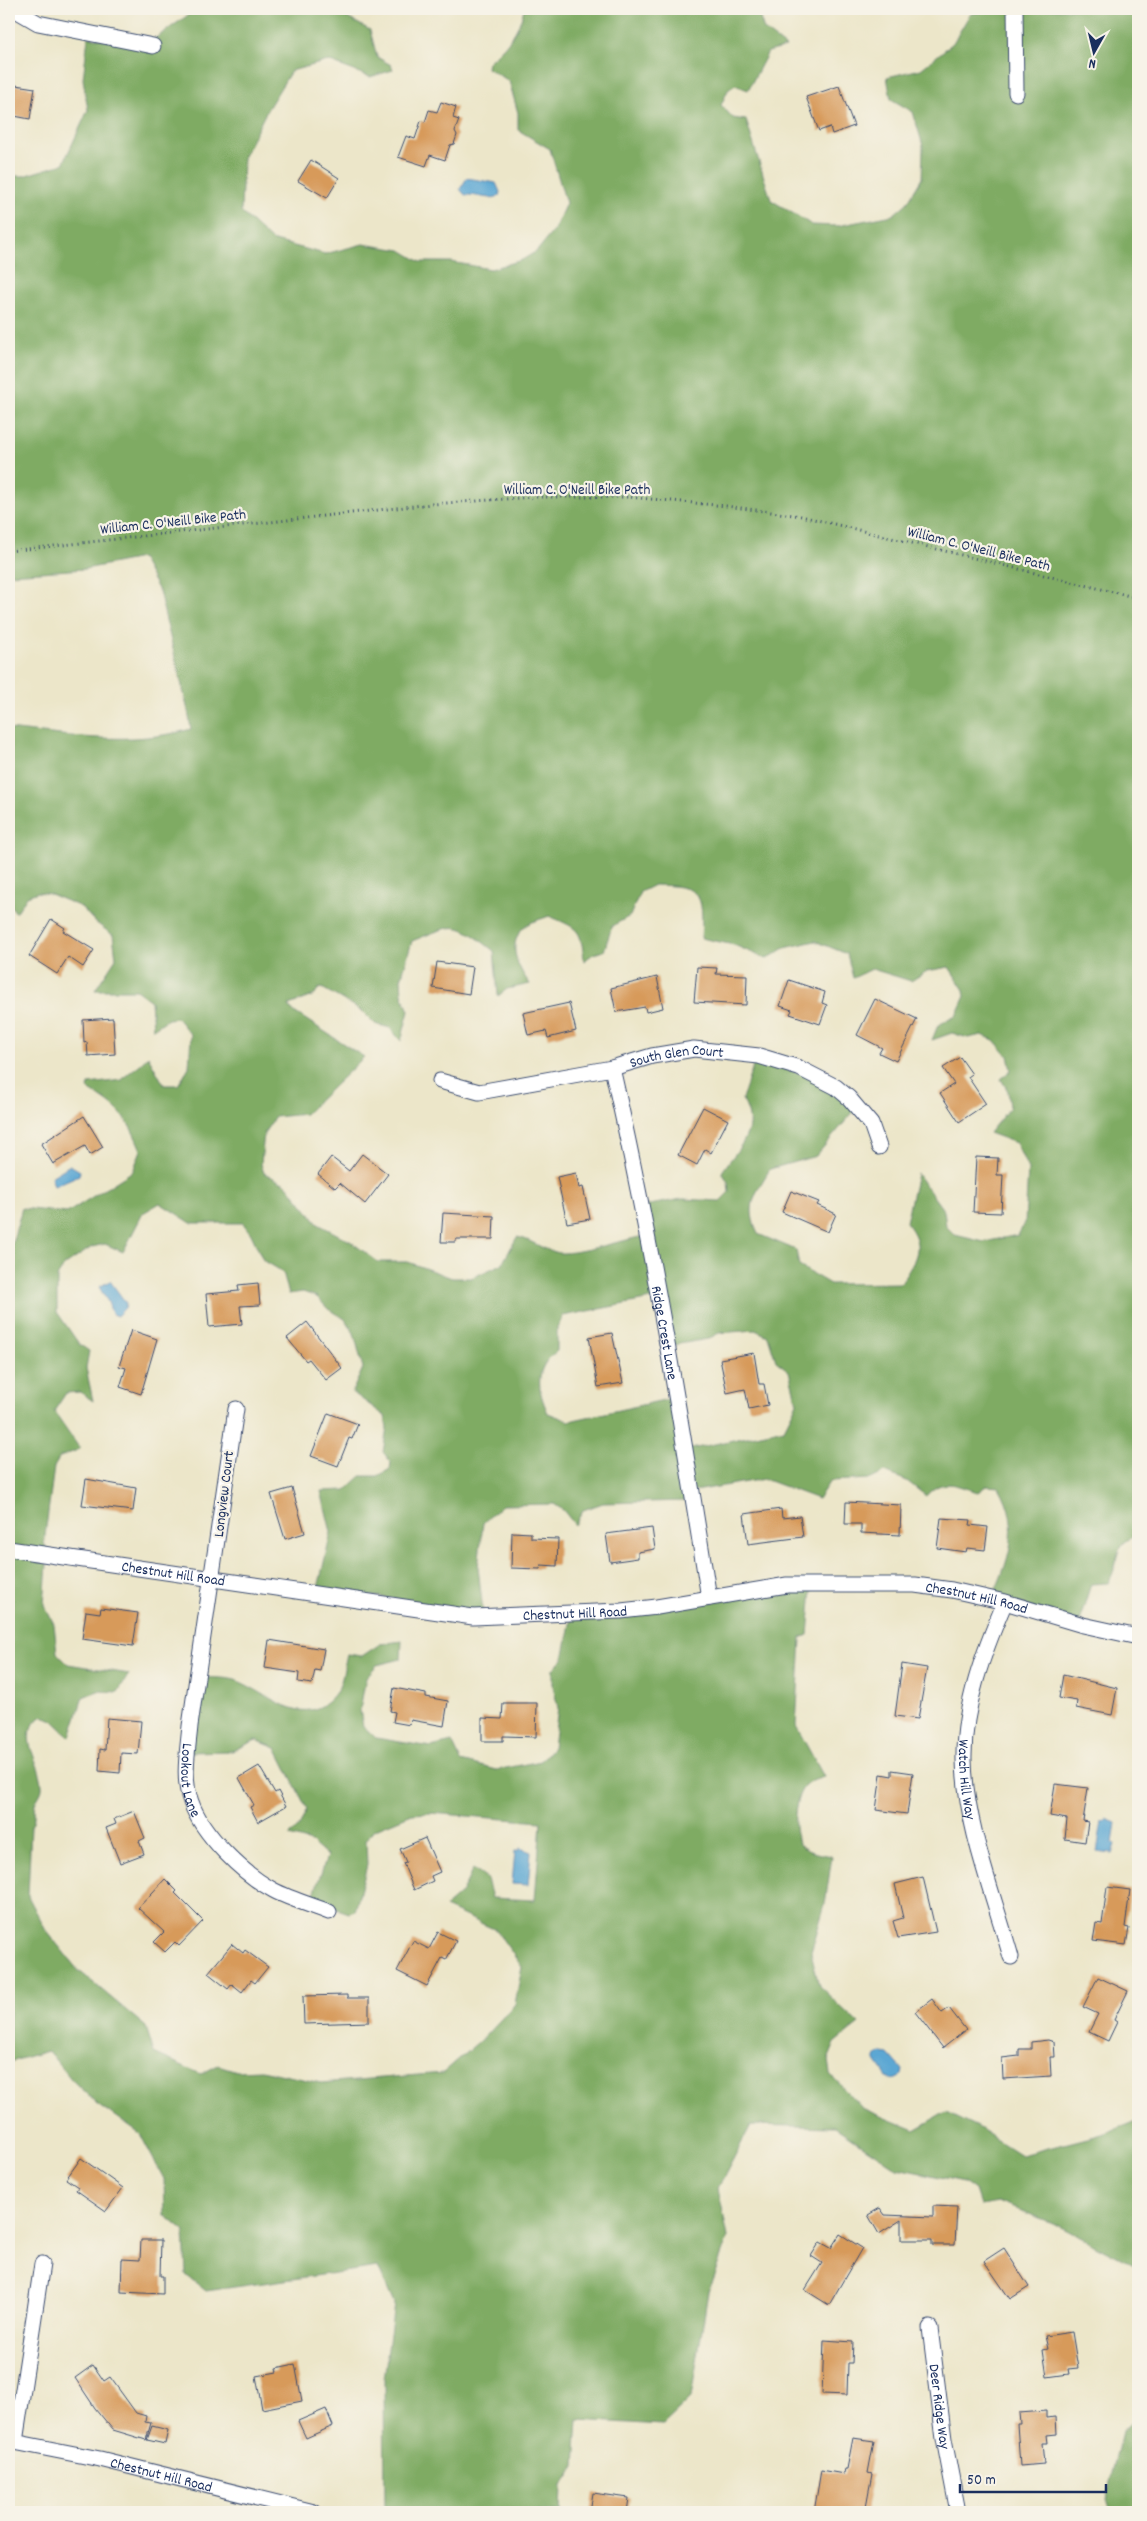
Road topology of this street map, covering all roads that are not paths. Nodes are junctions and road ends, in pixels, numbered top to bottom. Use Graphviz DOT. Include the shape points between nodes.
graph roads {
  1 [pos="14,9"];
  2 [pos="1015,9"];
  3 [pos="153,46"];
  4 [pos="1016,93"];
  5 [pos="612,1068"];
  6 [pos="440,1081"];
  7 [pos="879,1147"];
  8 [pos="236,1409"];
  9 [pos="9,1549"];
  10 [pos="212,1578"];
  11 [pos="710,1598"];
  12 [pos="1005,1602"];
  13 [pos="1138,1637"];
  14 [pos="329,1912"];
  15 [pos="1011,1956"];
  16 [pos="42,2264"];
  17 [pos="930,2328"];
  18 [pos="12,2441"];
  19 [pos="314,2512"];
  20 [pos="958,2512"];
  1 -- 3 [label="street" via="38,23"];
  2 -- 4 [label="street"];
  5 -- 6 [label="street, South Glen Court" via="479,1092"];
  5 -- 7 [label="street, South Glen Court" via="652,1056 694,1049 779,1061 819,1077 849,1098 871,1124"];
  5 -- 11 [label="street, Ridge Crest Lane" via="636,1173"];
  8 -- 10 [label="street, Longview Court"];
  9 -- 10 [label="street, Chestnut Hill Road"];
  10 -- 11 [label="street, Chestnut Hill Road" via="473,1616 621,1611"];
  10 -- 14 [label="street, Lookout Lane" via="190,1726 187,1772 190,1801 210,1836 245,1871 272,1890"];
  11 -- 12 [label="street, Chestnut Hill Road" via="787,1585 899,1584 952,1590"];
  12 -- 13 [label="street, Chestnut Hill Road"];
  12 -- 15 [label="street, Watch Hill Way" via="971,1697 964,1762 972,1817"];
  16 -- 18 [label="street"];
  17 -- 20 [label="street, Deer Ridge Way" via="944,2439"];
  18 -- 19 [label="street, Chestnut Hill Road" via="100,2459"];
}
